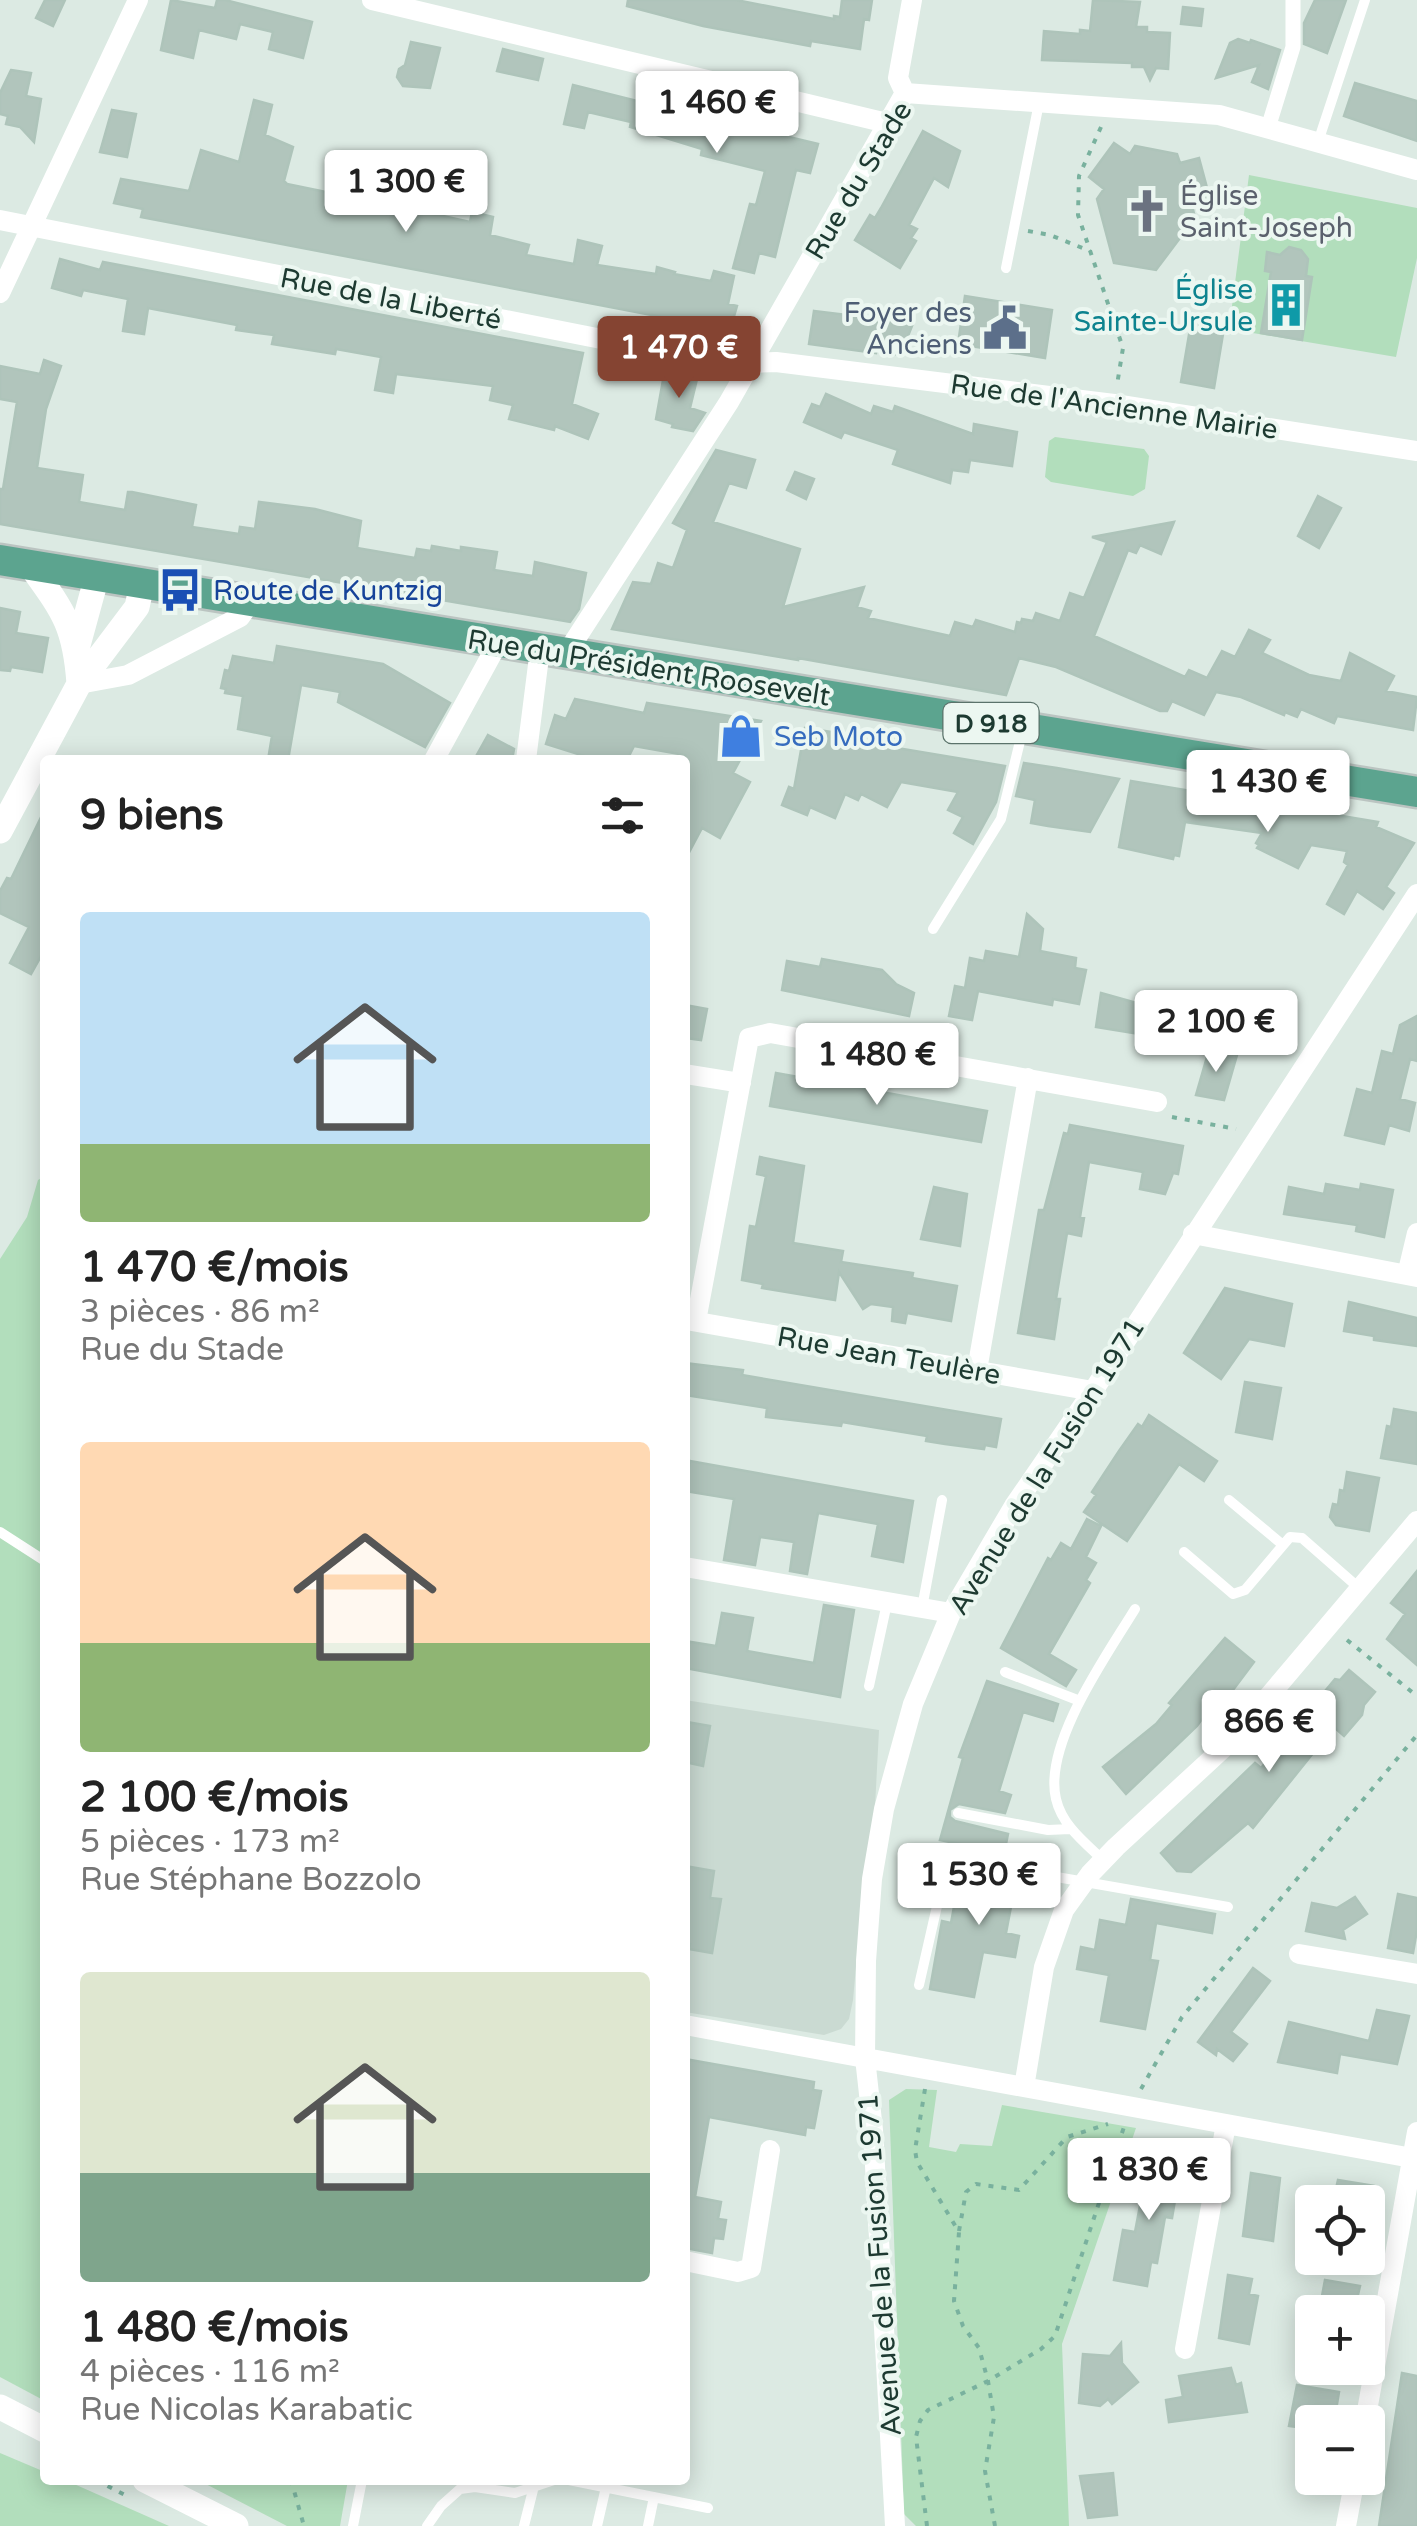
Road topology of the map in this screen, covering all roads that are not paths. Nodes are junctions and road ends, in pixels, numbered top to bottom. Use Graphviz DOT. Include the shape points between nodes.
graph roads {
  1 [pos="138,0"];
  2 [pos="372,0"];
  3 [pos="912,0"];
  4 [pos="1293,0"];
  5 [pos="1365,0"];
  6 [pos="905,92"];
  7 [pos="1039,102"];
  8 [pos="887,123"];
  9 [pos="1268,128"];
  10 [pos="1318,143"];
  11 [pos="1417,170"];
  12 [pos="0,220"];
  13 [pos="31,227"];
  14 [pos="1006,268"];
  15 [pos="0,293"];
  16 [pos="751,364"];
  17 [pos="1417,450"];
  18 [pos="15,562"];
  19 [pos="96,576"];
  20 [pos="142,584"];
  21 [pos="252,602"];
  22 [pos="498,643"];
  23 [pos="77,650"];
  24 [pos="553,652"];
  25 [pos="79,684"];
  26 [pos="1023,728"];
  27 [pos="41,755"];
  28 [pos="437,755"];
  29 [pos="527,755"];
  30 [pos="40,757"];
  31 [pos="1417,792"];
  32 [pos="0,831"];
  33 [pos="1417,894"];
  34 [pos="933,929"];
  35 [pos="690,1075"];
  36 [pos="1028,1078"];
  37 [pos="741,1083"];
  38 [pos="1157,1102"];
  39 [pos="1417,1233"];
  40 [pos="1193,1234"];
  41 [pos="1412,1276"];
  42 [pos="690,1320"];
  43 [pos="976,1370"];
  44 [pos="1093,1391"];
  45 [pos="942,1500"];
  46 [pos="1229,1500"];
  47 [pos="1417,1521"];
  48 [pos="0,1532"];
  49 [pos="1283,1545"];
  50 [pos="1184,1552"];
  51 [pos="40,1558"];
  52 [pos="690,1568"];
  53 [pos="1360,1588"];
  54 [pos="887,1602"];
  55 [pos="922,1608"];
  56 [pos="1135,1609"];
  57 [pos="951,1613"];
  58 [pos="1005,1672"];
  59 [pos="869,1686"];
  60 [pos="1080,1701"];
  61 [pos="958,1813"];
  62 [pos="1070,1828"];
  63 [pos="1103,1860"];
  64 [pos="1085,1880"];
  65 [pos="1228,1907"];
  66 [pos="1299,1954"];
  67 [pos="1417,1974"];
  68 [pos="919,1985"];
  69 [pos="690,2025"];
  70 [pos="865,2058"];
  71 [pos="1024,2087"];
  72 [pos="1226,2124"];
  73 [pos="1417,2132"];
  74 [pos="770,2150"];
  75 [pos="1415,2158"];
  76 [pos="690,2262"];
  77 [pos="1185,2349"];
  78 [pos="1368,2405"];
  79 [pos="0,2408"];
  80 [pos="40,2428"];
  81 [pos="154,2485"];
  82 [pos="361,2485"];
  83 [pos="544,2485"];
  84 [pos="592,2485"];
  85 [pos="606,2488"];
  86 [pos="533,2490"];
  87 [pos="1352,2495"];
  88 [pos="654,2497"];
  89 [pos="708,2508"];
  90 [pos="236,2526"];
  91 [pos="353,2526"];
  92 [pos="428,2526"];
  93 [pos="524,2526"];
  94 [pos="596,2526"];
  95 [pos="648,2526"];
  96 [pos="895,2526"];
  97 [pos="1346,2526"];
  1 -- 13 [label="street"];
  2 -- 8 [label="street"];
  3 -- 6 [label="street" via="898,78"];
  4 -- 9 [label="street" via="1292,47"];
  5 -- 10 [label="lane"];
  6 -- 7 [label="street, Rue du Stade"];
  6 -- 8 [label="street, Rue du Stade"];
  7 -- 9 [label="street, Rue du Stade" via="1219,115"];
  7 -- 14 [label="lane"];
  8 -- 16 [label="street, Rue du Stade"];
  9 -- 10 [label="street, Rue du Stade"];
  10 -- 11 [label="street, Rue du Stade"];
  12 -- 13 [label="street, Rue de la Liberté"];
  13 -- 15 [label="street"];
  13 -- 16 [label="street, Rue de la Liberté"];
  16 -- 17 [label="street, Rue de l'Ancienne Mairie" via="1114,404"];
  16 -- 24 [label="street, Rue du Stade"];
  18 -- 19 [label="main road, Rue du Président Roosevelt / D 918"];
  18 -- 23 [label="street" via="68,619"];
  19 -- 20 [label="main road, Rue du Président Roosevelt / D 918"];
  19 -- 23 [label="street"];
  20 -- 21 [label="main road, Rue du Président Roosevelt / D 918"];
  20 -- 25 [label="street" via="137,607"];
  21 -- 22 [label="main road, Rue du Président Roosevelt / D 918"];
  21 -- 25 [label="street" via="240,616 128,675"];
  22 -- 24 [label="main road, Rue du Président Roosevelt / D 918"];
  22 -- 28 [label="street"];
  23 -- 25 [label="street"];
  24 -- 26 [label="main road, Rue du Président Roosevelt / D 918"];
  24 -- 29 [label="street"];
  25 -- 27 [label="street"];
  26 -- 31 [label="main road, Rue du Président Roosevelt / D 918"];
  26 -- 34 [label="lane" via="1001,819"];
  30 -- 32 [label="street"];
  33 -- 40 [label="street, Avenue de la Fusion 1971"];
  35 -- 37 [label="street"];
  36 -- 37 [label="street" via="770,1032 750,1038"];
  36 -- 38 [label="street"];
  36 -- 43 [label="street"];
  37 -- 42 [label="street"];
  39 -- 41 [label="street"];
  40 -- 41 [label="street"];
  40 -- 44 [label="street, Avenue de la Fusion 1971"];
  42 -- 43 [label="street, Rue Jean Teulère"];
  43 -- 44 [label="street, Rue Jean Teulère"];
  44 -- 57 [label="street, Avenue de la Fusion 1971"];
  45 -- 55 [label="lane"];
  46 -- 49 [label="lane"];
  47 -- 53 [label="street"];
  48 -- 51 [label="lane"];
  49 -- 50 [label="lane" via="1245,1590 1233,1594"];
  49 -- 53 [label="lane" via="1290,1536 1302,1538"];
  52 -- 54 [label="street"];
  53 -- 63 [label="street" via="1230,1742"];
  54 -- 55 [label="street"];
  54 -- 59 [label="lane"];
  55 -- 57 [label="street"];
  56 -- 60 [label="lane"];
  57 -- 70 [label="street, Avenue de la Fusion 1971" via="913,1704 884,1809 872,1878"];
  58 -- 60 [label="lane"];
  60 -- 62 [label="lane" via="1053,1781"];
  61 -- 62 [label="lane"];
  62 -- 63 [label="lane"];
  63 -- 64 [label="street"];
  64 -- 65 [label="lane"];
  64 -- 68 [label="lane" via="948,1858"];
  64 -- 71 [label="street" via="1053,1936"];
  66 -- 67 [label="street"];
  69 -- 70 [label="street"];
  70 -- 71 [label="street"];
  70 -- 96 [label="street, Avenue de la Fusion 1971"];
  71 -- 72 [label="street"];
  72 -- 75 [label="street"];
  72 -- 77 [label="street"];
  73 -- 75 [label="street"];
  74 -- 76 [label="street" via="751,2268 738,2272"];
  75 -- 78 [label="street"];
  79 -- 80 [label="street"];
  81 -- 90 [label="street"];
  82 -- 91 [label="lane"];
  83 -- 86 [label="lane"];
  84 -- 85 [label="lane"];
  85 -- 88 [label="lane"];
  85 -- 94 [label="lane"];
  86 -- 92 [label="lane" via="460,2489"];
  86 -- 93 [label="lane"];
  87 -- 97 [label="street"];
  88 -- 89 [label="lane"];
  88 -- 95 [label="lane"];
}
